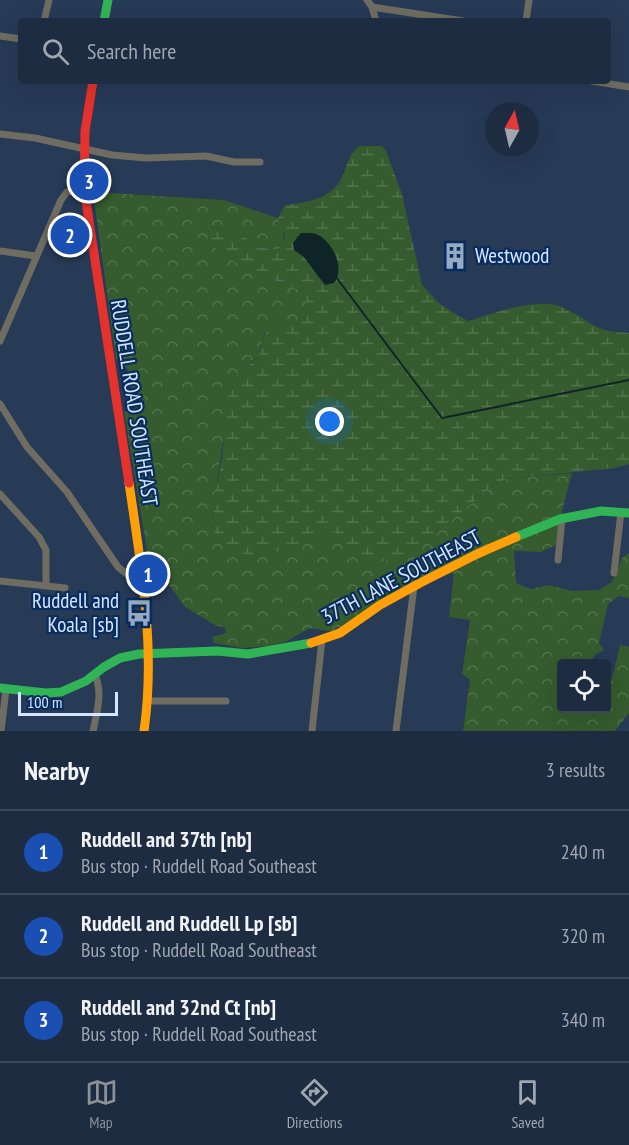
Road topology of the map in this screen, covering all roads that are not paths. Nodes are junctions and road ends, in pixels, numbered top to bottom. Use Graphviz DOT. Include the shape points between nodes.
graph roads {
  1 [pos="49,0"];
  2 [pos="108,0"];
  3 [pos="529,0"];
  4 [pos="370,3"];
  5 [pos="46,18"];
  6 [pos="105,18"];
  7 [pos="375,18"];
  8 [pos="448,18"];
  9 [pos="526,18"];
  10 [pos="0,36"];
  11 [pos="18,39"];
  12 [pos="93,84"];
  13 [pos="610,84"];
  14 [pos="629,87"];
  15 [pos="0,134"];
  16 [pos="84,150"];
  17 [pos="260,162"];
  18 [pos="84,188"];
  19 [pos="0,251"];
  20 [pos="36,256"];
  21 [pos="0,341"];
  22 [pos="0,404"];
  23 [pos="0,494"];
  24 [pos="625,512"];
  25 [pos="562,519"];
  26 [pos="558,560"];
  27 [pos="614,573"];
  28 [pos="143,576"];
  29 [pos="0,582"];
  30 [pos="46,586"];
  31 [pos="414,586"];
  32 [pos="65,588"];
  33 [pos="322,640"];
  34 [pos="150,653"];
  35 [pos="95,675"];
  36 [pos="3,688"];
  37 [pos="149,701"];
  38 [pos="226,701"];
  39 [pos="1,731"];
  40 [pos="93,731"];
  41 [pos="144,731"];
  42 [pos="312,731"];
  43 [pos="396,731"];
  1 -- 5 [label="street"];
  2 -- 6 [label="main road"];
  3 -- 9 [label="street"];
  4 -- 7 [label="street"];
  4 -- 8 [label="street"];
  10 -- 11 [label="street"];
  12 -- 16 [label="main road, RUDDELL ROAD SOUTHEAST"];
  13 -- 14 [label="street"];
  15 -- 16 [label="street"];
  16 -- 17 [label="street" via="135,158 206,156"];
  16 -- 18 [label="main road, RUDDELL ROAD SOUTHEAST"];
  18 -- 20 [label="street" via="64,194"];
  18 -- 28 [label="main road, RUDDELL ROAD SOUTHEAST"];
  19 -- 20 [label="street"];
  20 -- 21 [label="street"];
  22 -- 28 [label="street" via="27,447 67,492 118,567 128,575"];
  23 -- 30 [label="street" via="46,550"];
  24 -- 25 [label="main road, 37TH LANE SOUTHEAST"];
  24 -- 27 [label="street"];
  25 -- 26 [label="street"];
  25 -- 31 [label="main road, 37TH LANE SOUTHEAST" via="477,554"];
  28 -- 34 [label="main road, RUDDELL ROAD SOUTHEAST"];
  29 -- 30 [label="street"];
  30 -- 32 [label="street"];
  31 -- 33 [label="main road, 37TH LANE SOUTHEAST"];
  31 -- 43 [label="street"];
  33 -- 34 [label="main road, 37TH LANE SOUTHEAST" via="248,654"];
  33 -- 42 [label="street"];
  34 -- 35 [label="main road, 37TH LANE SOUTHEAST" via="120,658"];
  34 -- 37 [label="main road, RUDDELL ROAD SOUTHEAST"];
  35 -- 36 [label="main road, 37TH LANE SOUTHEAST" via="61,692"];
  35 -- 40 [label="street" via="100,693"];
  36 -- 39 [label="street"];
  37 -- 38 [label="street"];
  37 -- 41 [label="main road, RUDDELL ROAD SOUTHEAST"];
}
